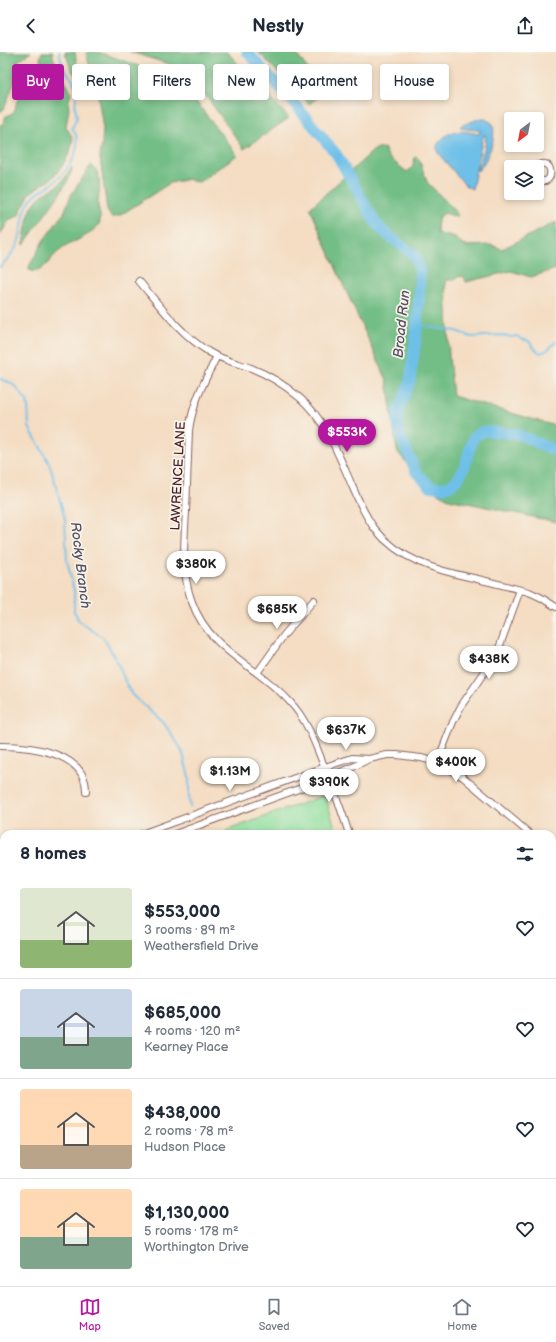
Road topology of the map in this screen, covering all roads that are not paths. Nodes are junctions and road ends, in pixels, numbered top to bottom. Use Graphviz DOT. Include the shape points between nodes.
graph roads {
  1 [pos="556,164"];
  2 [pos="544,165"];
  3 [pos="550,168"];
  4 [pos="544,182"];
  5 [pos="139,281"];
  6 [pos="217,356"];
  7 [pos="520,590"];
  8 [pos="314,600"];
  9 [pos="556,607"];
  10 [pos="257,673"];
  11 [pos="0,746"];
  12 [pos="369,760"];
  13 [pos="437,763"];
  14 [pos="325,767"];
  15 [pos="329,777"];
  16 [pos="86,792"];
  17 [pos="152,830"];
  18 [pos="186,830"];
  19 [pos="348,830"];
  20 [pos="526,830"];
  1 -- 3 [label="street"];
  2 -- 3 [label="street"];
  3 -- 4 [label="street" via="549,179"];
  5 -- 6 [label="street" via="188,336"];
  6 -- 7 [label="street" via="251,368 278,382 302,400 331,439 369,521 404,556 433,569"];
  6 -- 10 [label="street, LAWRENCE LANE" via="193,406 190,424 185,578 192,603 205,627 222,647"];
  7 -- 9 [label="street" via="540,597"];
  7 -- 13 [label="street" via="499,648 461,706"];
  8 -- 10 [label="street" via="284,635"];
  10 -- 14 [label="street, LAWRENCE LANE" via="281,692 300,714 312,734"];
  11 -- 16 [label="street" via="30,747 56,754 73,765 81,774"];
  12 -- 13 [label="street" via="397,755"];
  12 -- 14 [label="street" via="352,758"];
  12 -- 15 [label="street"];
  13 -- 20 [label="street" via="464,777"];
  14 -- 15 [label="street, LAWRENCE LANE"];
  14 -- 17 [label="street"];
  15 -- 18 [label="street"];
  15 -- 19 [label="street, LAWRENCE LANE"];
}
